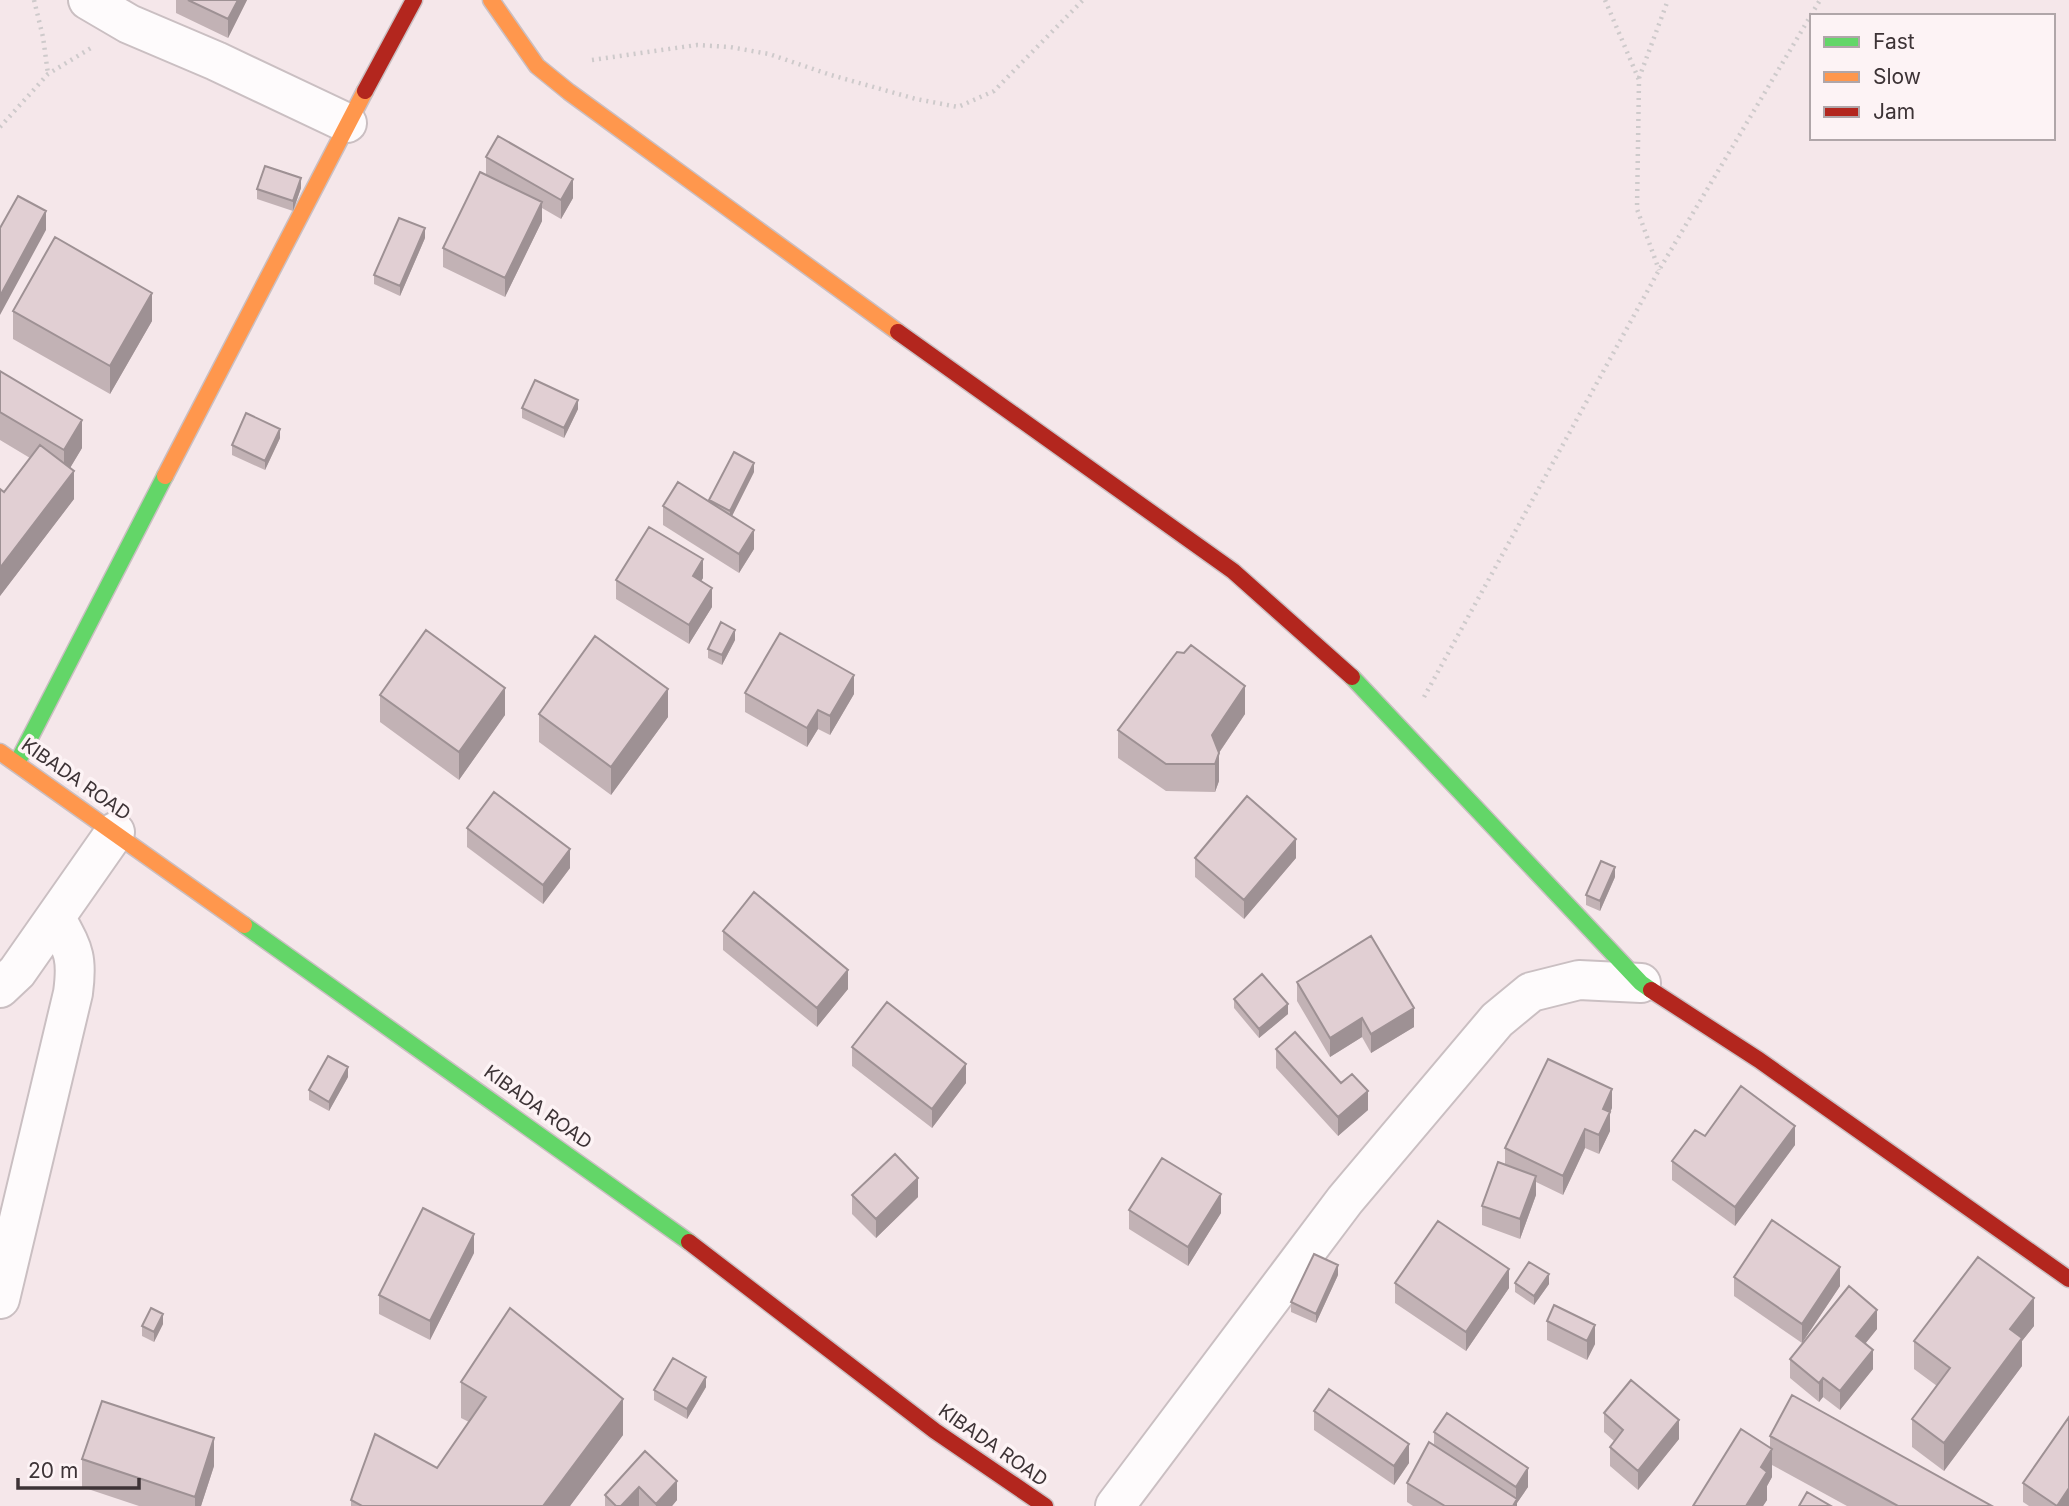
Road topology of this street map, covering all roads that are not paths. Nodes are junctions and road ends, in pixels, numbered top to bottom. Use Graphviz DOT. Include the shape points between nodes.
graph roads {
  1 [pos="88,0"];
  2 [pos="414,0"];
  3 [pos="491,0"];
  4 [pos="347,123"];
  5 [pos="0,751"];
  6 [pos="18,763"];
  7 [pos="115,832"];
  8 [pos="56,918"];
  9 [pos="1641,983"];
  10 [pos="0,988"];
  11 [pos="2069,1279"];
  12 [pos="0,1299"];
  13 [pos="1045,1506"];
  14 [pos="1115,1506"];
  1 -- 4 [label="street" via="129,24"];
  2 -- 4 [label="street"];
  3 -- 9 [label="street" via="537,66 814,272 1233,571 1343,667"];
  4 -- 6 [label="street"];
  5 -- 6 [label="street, KIBADA ROAD"];
  6 -- 7 [label="street, KIBADA ROAD"];
  7 -- 8 [label="street"];
  7 -- 13 [label="street, KIBADA ROAD" via="716,1261 935,1431"];
  8 -- 10 [label="street"];
  8 -- 12 [label="street" via="74,950 77,968"];
  9 -- 11 [label="street" via="1759,1060"];
  9 -- 14 [label="street" via="1580,981 1531,992 1497,1020 1345,1200"];
}
